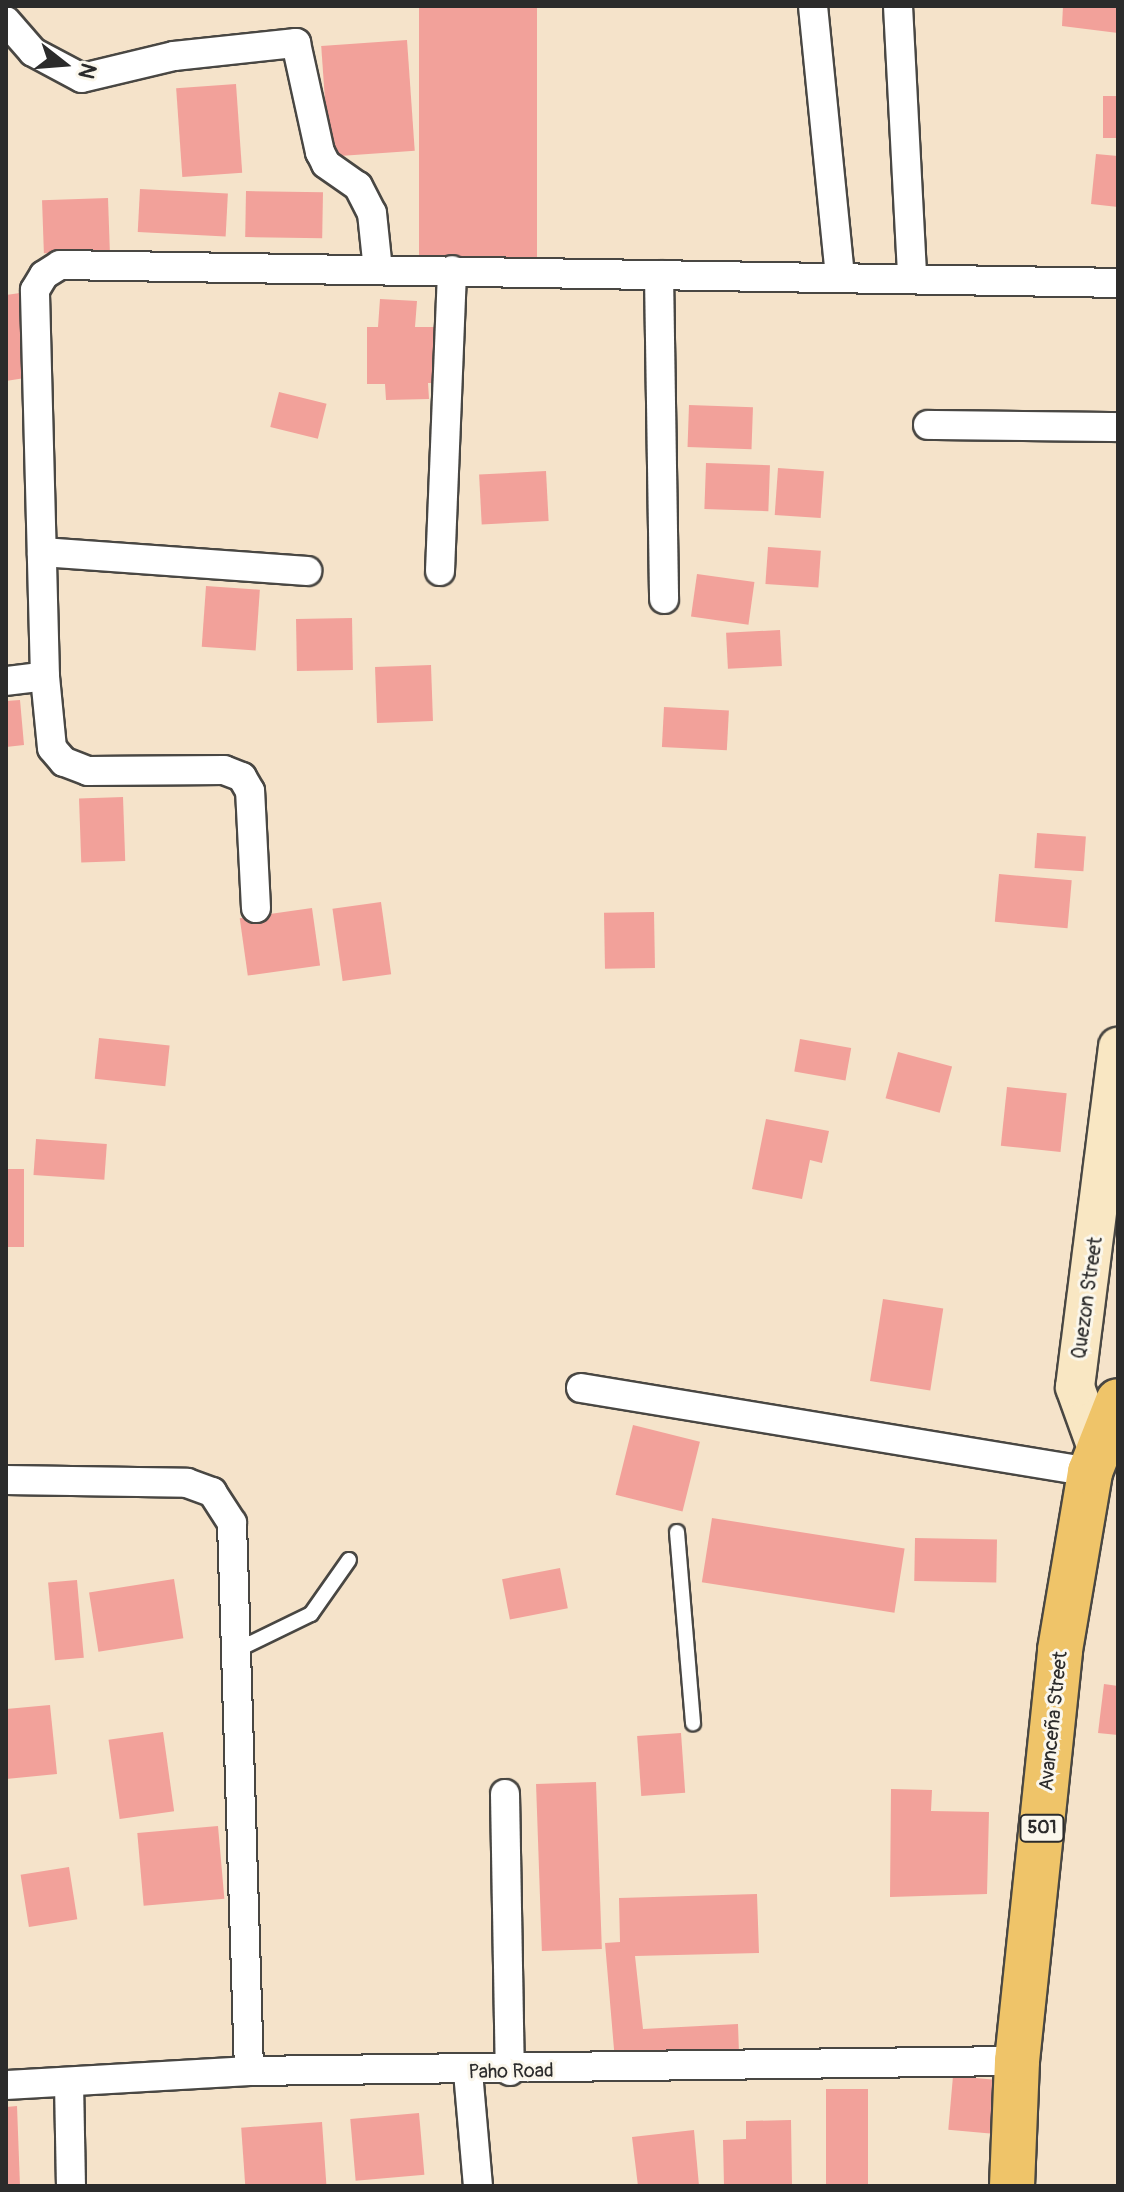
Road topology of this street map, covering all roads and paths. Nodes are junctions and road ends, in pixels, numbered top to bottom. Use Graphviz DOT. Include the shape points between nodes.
graph roads {
  1 [pos="813,6"];
  2 [pos="898,6"];
  3 [pos="6,21"];
  4 [pos="378,270"];
  5 [pos="452,270"];
  6 [pos="659,275"];
  7 [pos="840,277"];
  8 [pos="912,277"];
  9 [pos="1118,283"];
  10 [pos="928,425"];
  11 [pos="1118,427"];
  12 [pos="42,552"];
  13 [pos="307,571"];
  14 [pos="440,571"];
  15 [pos="664,599"];
  16 [pos="45,676"];
  17 [pos="6,681"];
  18 [pos="256,908"];
  19 [pos="1118,1047"];
  20 [pos="1111,1196"];
  21 [pos="581,1388"];
  22 [pos="1118,1401"];
  23 [pos="1094,1461"];
  24 [pos="6,1480"];
  25 [pos="677,1532"];
  26 [pos="349,1560"];
  27 [pos="239,1649"];
  28 [pos="693,1723"];
  29 [pos="505,1794"];
  30 [pos="1017,2061"];
  31 [pos="249,2071"];
  32 [pos="510,2071"];
  33 [pos="468,2072"];
  34 [pos="69,2083"];
  35 [pos="6,2085"];
  36 [pos="71,2186"];
  37 [pos="478,2186"];
  38 [pos="1012,2186"];
  1 -- 7 [label="street"];
  2 -- 8 [label="street"];
  3 -- 4 [label="street" via="33,52 82,78 174,56 296,43 320,152 326,164 358,186 372,213"];
  4 -- 5 [label="street"];
  4 -- 12 [label="street" via="60,265 44,275 35,290"];
  5 -- 6 [label="street"];
  5 -- 14 [label="street"];
  6 -- 7 [label="street"];
  6 -- 15 [label="street"];
  7 -- 8 [label="street"];
  8 -- 9 [label="street"];
  10 -- 11 [label="street"];
  12 -- 13 [label="street"];
  12 -- 16 [label="street"];
  16 -- 17 [label="street"];
  16 -- 18 [label="street" via="52,748 64,762 88,771 224,770 242,777 250,791"];
  19 -- 20 [label="main road, Quezon Street / 501"];
  20 -- 23 [label="main road, Quezon Street / 501" via="1075,1387"];
  21 -- 23 [label="street"];
  22 -- 23 [label="main road, 501"];
  23 -- 30 [label="main road, Avanceña Street / 501" via="1060,1650"];
  24 -- 27 [label="street" via="187,1483 212,1492 232,1523"];
  25 -- 28 [label="lane"];
  26 -- 27 [label="lane" via="311,1614"];
  27 -- 31 [label="street"];
  29 -- 32 [label="street"];
  30 -- 32 [label="street, Paho Road"];
  30 -- 38 [label="main road, Avanceña Street / 501"];
  31 -- 33 [label="street, Paho Road"];
  31 -- 34 [label="street, Paho Road"];
  32 -- 33 [label="street, Paho Road"];
  33 -- 37 [label="street"];
  34 -- 35 [label="street, Paho Road"];
  34 -- 36 [label="street"];
}
